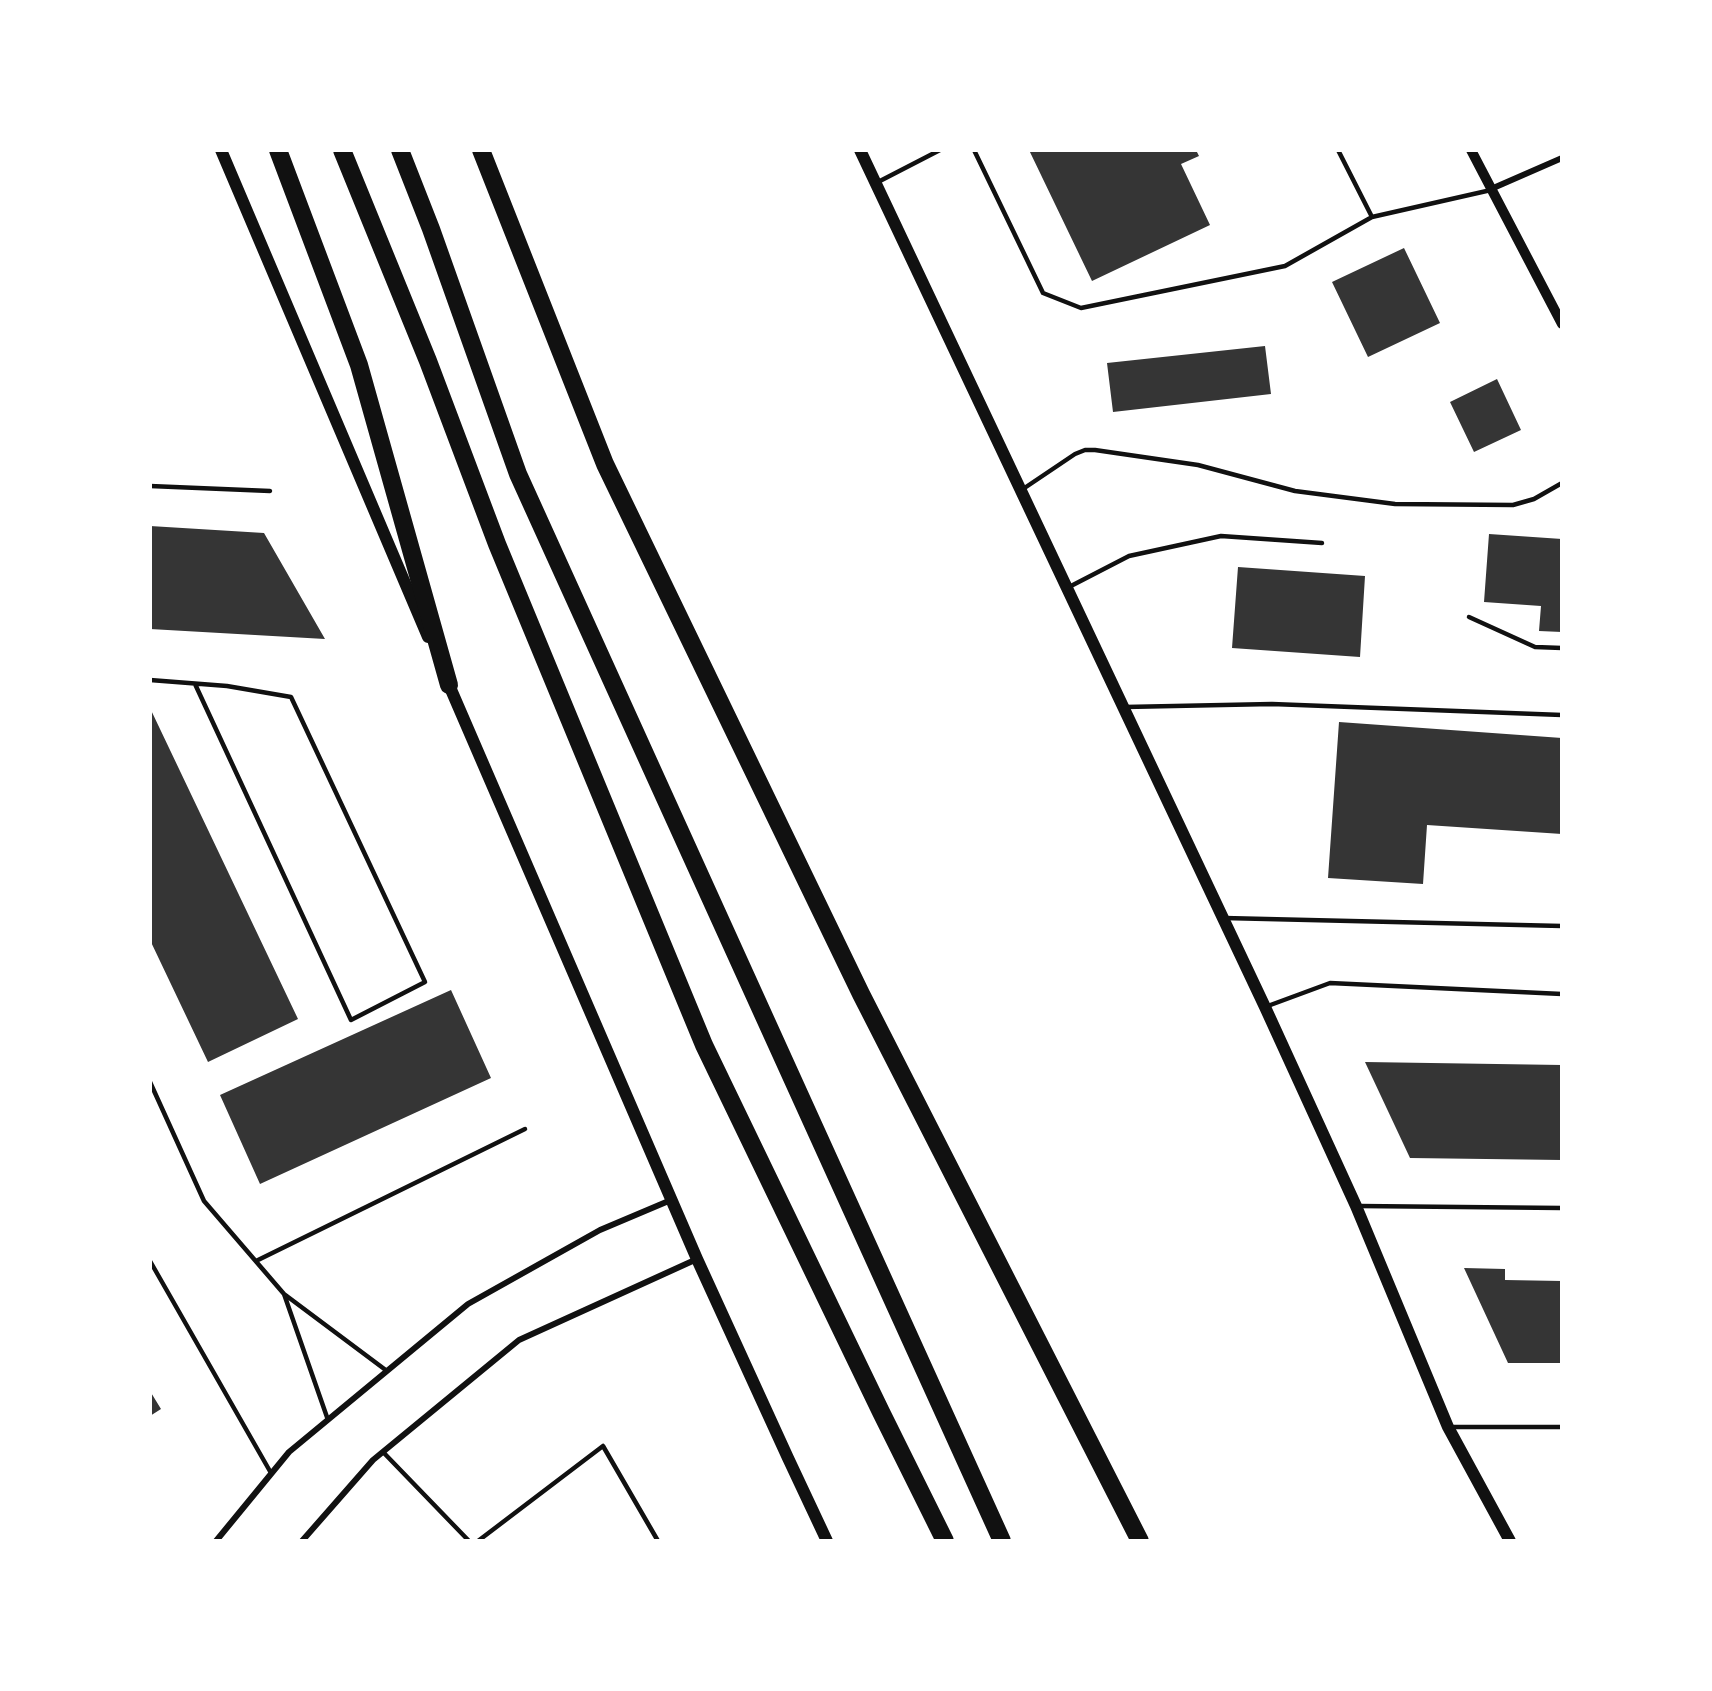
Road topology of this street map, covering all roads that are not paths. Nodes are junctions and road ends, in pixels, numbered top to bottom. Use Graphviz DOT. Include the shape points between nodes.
graph roads {
  1 [pos="221,150"];
  2 [pos="278,150"];
  3 [pos="342,150"];
  4 [pos="400,150"];
  5 [pos="481,150"];
  6 [pos="860,150"];
  7 [pos="940,150"];
  8 [pos="974,150"];
  9 [pos="1338,150"];
  10 [pos="1471,150"];
  11 [pos="1562,158"];
  12 [pos="875,183"];
  13 [pos="1491,190"];
  14 [pos="1372,217"];
  15 [pos="1562,324"];
  16 [pos="1562,483"];
  17 [pos="150,486"];
  18 [pos="1021,490"];
  19 [pos="270,491"];
  20 [pos="1322,543"];
  21 [pos="1066,588"];
  22 [pos="1469,617"];
  23 [pos="1562,648"];
  24 [pos="150,680"];
  25 [pos="195,684"];
  26 [pos="449,685"];
  27 [pos="1125,707"];
  28 [pos="1562,715"];
  29 [pos="1224,918"];
  30 [pos="1562,926"];
  31 [pos="1562,994"];
  32 [pos="1265,1007"];
  33 [pos="150,1082"];
  34 [pos="525,1129"];
  35 [pos="671,1200"];
  36 [pos="1356,1206"];
  37 [pos="1562,1208"];
  38 [pos="697,1259"];
  39 [pos="150,1261"];
  40 [pos="256,1261"];
  41 [pos="284,1294"];
  42 [pos="387,1371"];
  43 [pos="328,1420"];
  44 [pos="1448,1427"];
  45 [pos="1562,1427"];
  46 [pos="383,1452"];
  47 [pos="271,1473"];
  48 [pos="216,1541"];
  49 [pos="302,1541"];
  50 [pos="469,1541"];
  51 [pos="478,1541"];
  52 [pos="658,1541"];
  53 [pos="827,1541"];
  54 [pos="945,1541"];
  55 [pos="1002,1541"];
  56 [pos="1140,1541"];
  57 [pos="1510,1541"];
  1 -- 26 [label="main road"];
  2 -- 26 [label="highway" via="359,365"];
  3 -- 54 [label="highway" via="497,544 704,1045"];
  4 -- 55 [label="highway" via="518,474"];
  5 -- 56 [label="highway" via="605,464 861,994"];
  6 -- 12 [label="main road"];
  7 -- 12 [label="lane"];
  8 -- 14 [label="lane" via="1043,293 1082,308 1285,266"];
  9 -- 14 [label="lane"];
  10 -- 13 [label="street"];
  11 -- 13 [label="street"];
  12 -- 18 [label="main road"];
  13 -- 14 [label="lane"];
  13 -- 15 [label="street"];
  16 -- 18 [label="lane" via="1534,499 1513,505 1395,504 1294,491 1198,465 1085,450"];
  17 -- 19 [label="lane"];
  18 -- 21 [label="main road"];
  20 -- 21 [label="lane" via="1221,536 1129,556"];
  21 -- 27 [label="main road"];
  22 -- 23 [label="lane" via="1535,647"];
  24 -- 25 [label="lane"];
  25 -- 25 [label="lane" via="291,697 425,982 351,1020"];
  26 -- 35 [label="main road"];
  27 -- 28 [label="lane" via="1272,704"];
  27 -- 29 [label="main road"];
  29 -- 30 [label="lane"];
  29 -- 32 [label="main road"];
  31 -- 32 [label="lane" via="1330,983"];
  32 -- 36 [label="main road"];
  33 -- 40 [label="lane" via="204,1200"];
  34 -- 40 [label="lane"];
  35 -- 38 [label="main road"];
  35 -- 42 [label="street" via="600,1230 468,1304"];
  36 -- 37 [label="lane"];
  36 -- 44 [label="main road"];
  38 -- 46 [label="street" via="519,1340"];
  38 -- 53 [label="main road"];
  39 -- 47 [label="lane"];
  40 -- 41 [label="lane"];
  41 -- 42 [label="lane"];
  41 -- 43 [label="lane"];
  42 -- 43 [label="street"];
  43 -- 47 [label="street" via="289,1452"];
  44 -- 45 [label="lane"];
  44 -- 57 [label="main road"];
  46 -- 49 [label="street"];
  46 -- 50 [label="lane"];
  47 -- 48 [label="street"];
  51 -- 52 [label="lane" via="603,1446"];
}
